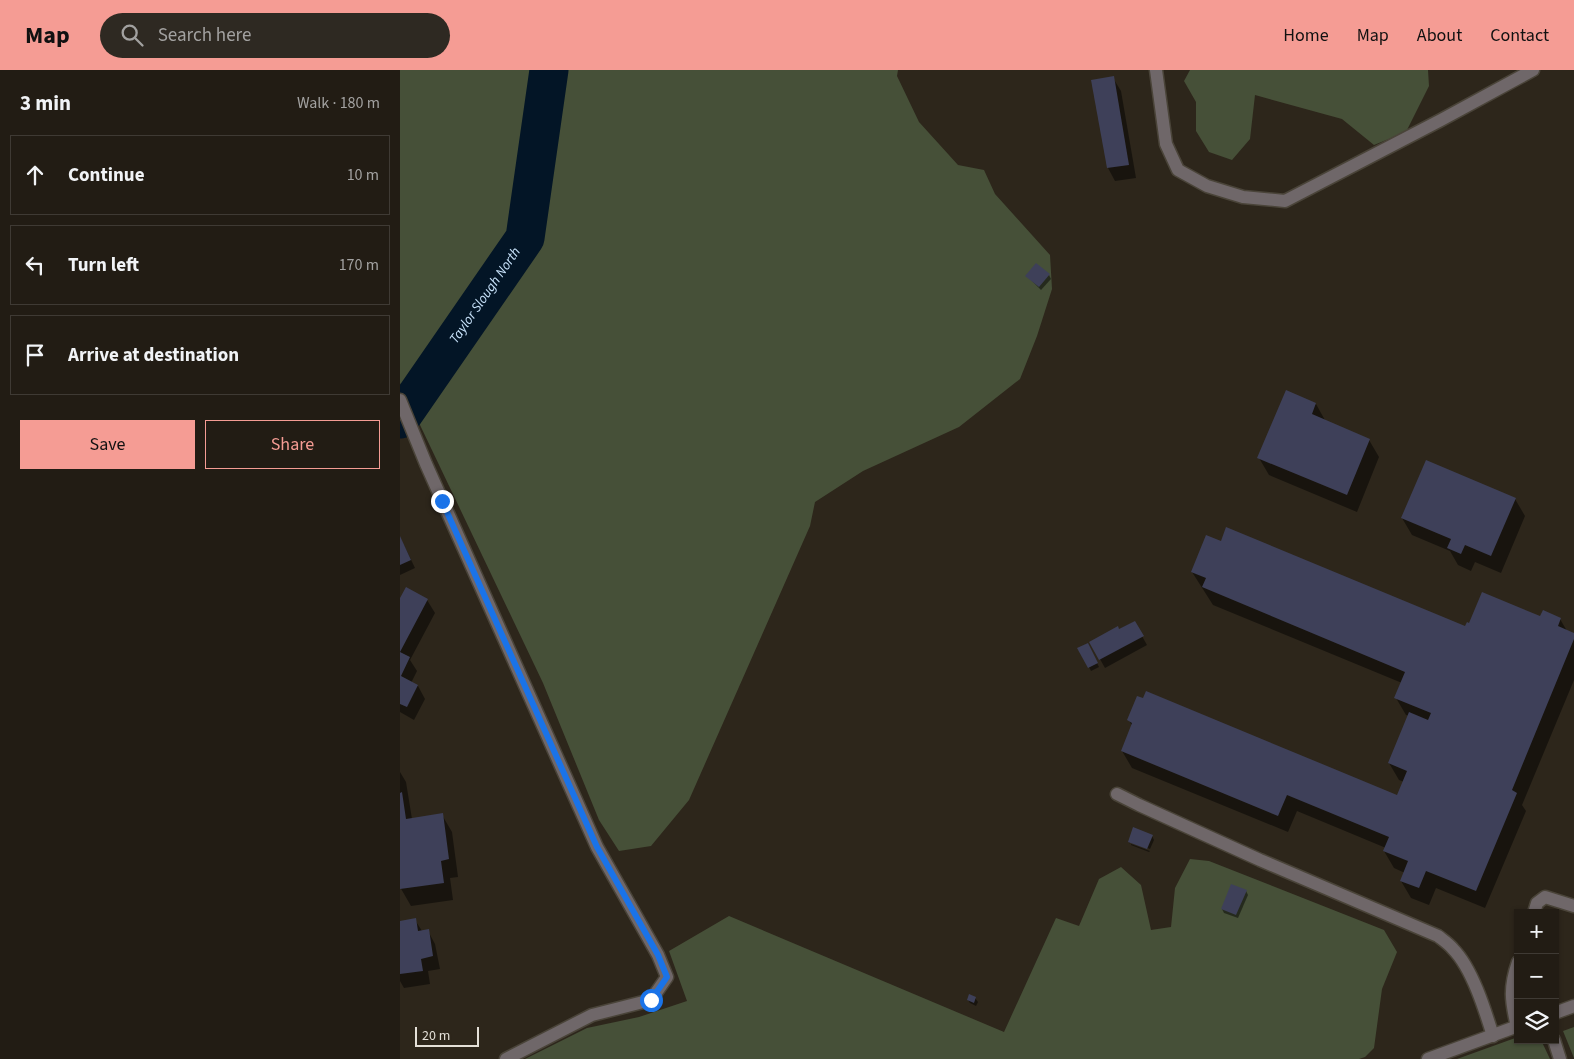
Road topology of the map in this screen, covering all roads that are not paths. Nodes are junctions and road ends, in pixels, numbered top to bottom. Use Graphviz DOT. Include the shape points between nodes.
graph roads {
  1 [pos="1156,70"];
  2 [pos="1533,70"];
  3 [pos="400,400"];
  4 [pos="1117,794"];
  5 [pos="1574,906"];
  6 [pos="1535,909"];
  7 [pos="1514,974"];
  8 [pos="1574,1006"];
  9 [pos="1559,1012"];
  10 [pos="1514,1014"];
  11 [pos="1514,1028"];
  12 [pos="1492,1036"];
  13 [pos="1555,1044"];
  14 [pos="506,1059"];
  15 [pos="1428,1059"];
  16 [pos="1560,1059"];
  1 -- 2 [label="street" via="1166,144 1178,170 1207,186 1243,197 1284,201"];
  3 -- 14 [label="street" via="597,847 658,955 667,977 651,1000 592,1015"];
  4 -- 12 [label="street" via="1260,860 1438,936 1454,949 1470,974"];
  5 -- 6 [label="street" via="1545,897"];
  7 -- 10 [label="street" via="1511,1001"];
  8 -- 9 [label="street"];
  11 -- 12 [label="street"];
  12 -- 15 [label="street"];
  13 -- 16 [label="street"];
}
